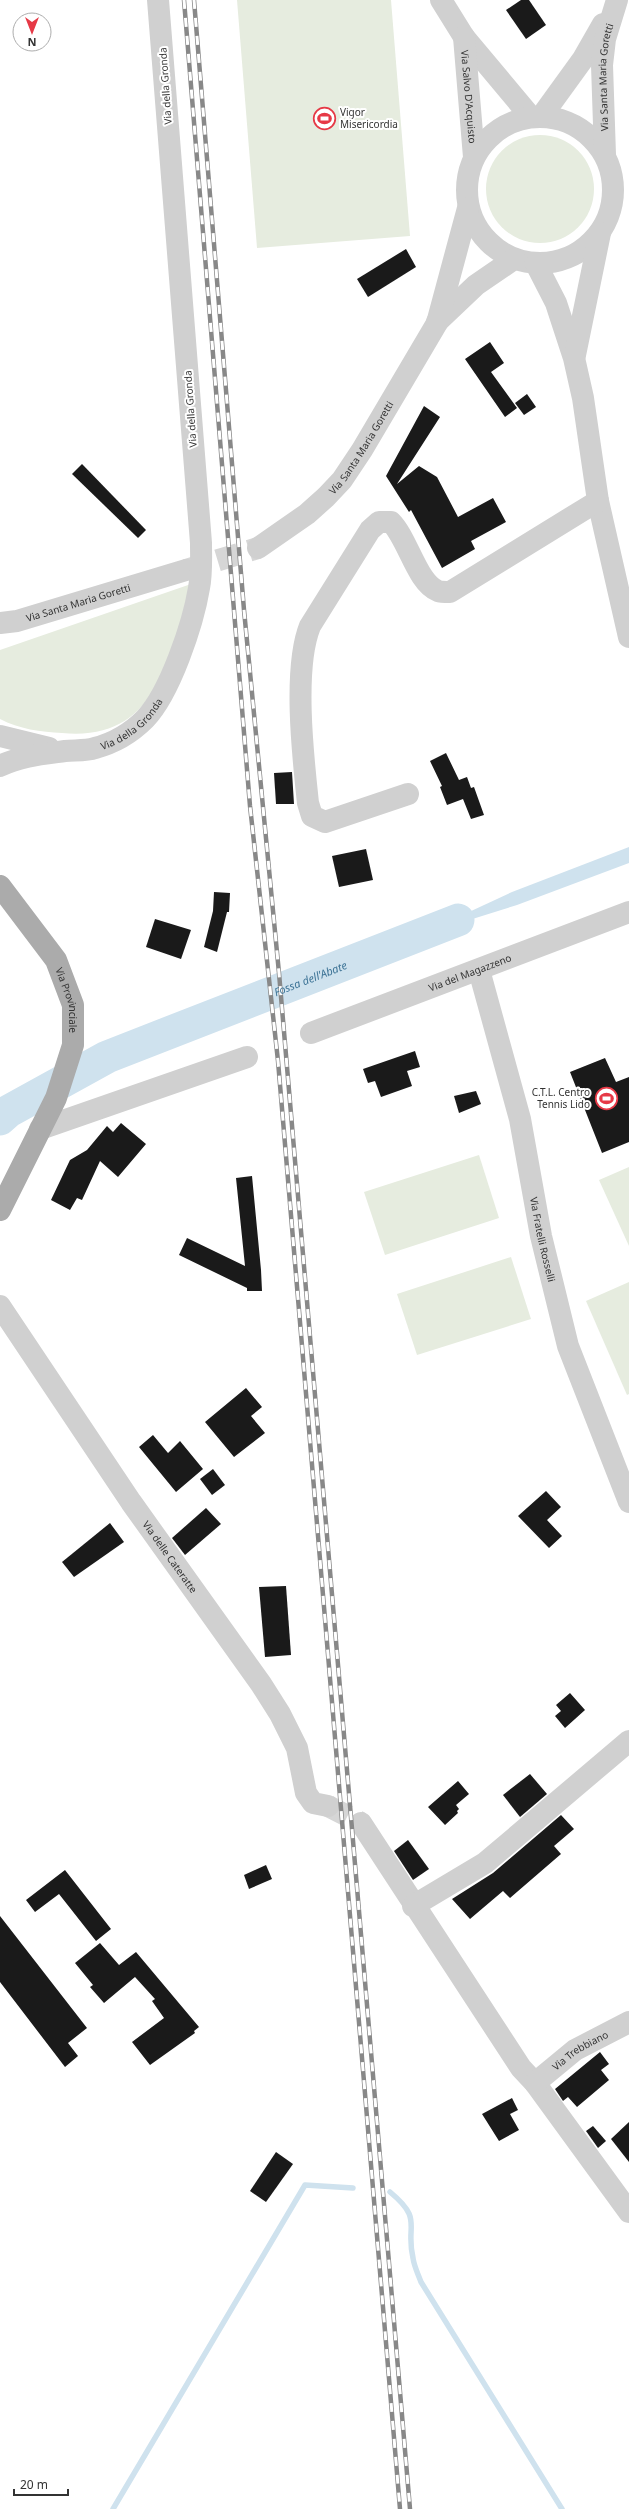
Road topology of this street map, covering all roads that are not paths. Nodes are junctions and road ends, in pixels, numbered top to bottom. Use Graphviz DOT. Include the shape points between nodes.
graph roads {
  1 [pos="158,0"];
  2 [pos="441,0"];
  3 [pos="617,0"];
  4 [pos="464,37"];
  5 [pos="536,117"];
  6 [pos="605,155"];
  7 [pos="474,157"];
  8 [pos="468,208"];
  9 [pos="600,233"];
  10 [pos="514,259"];
  11 [pos="536,264"];
  12 [pos="436,323"];
  13 [pos="574,358"];
  14 [pos="598,501"];
  15 [pos="258,548"];
  16 [pos="186,570"];
  17 [pos="8,622"];
  18 [pos="0,634"];
  19 [pos="629,637"];
  20 [pos="0,736"];
  21 [pos="66,751"];
  22 [pos="0,766"];
  23 [pos="408,794"];
  24 [pos="1,888"];
  25 [pos="629,912"];
  26 [pos="479,970"];
  27 [pos="311,1033"];
  28 [pos="247,1057"];
  29 [pos="40,1129"];
  30 [pos="0,1210"];
  31 [pos="0,1306"];
  32 [pos="629,1502"];
  33 [pos="629,1741"];
  34 [pos="328,1806"];
  35 [pos="361,1823"];
  36 [pos="413,1906"];
  37 [pos="629,2022"];
  38 [pos="535,2083"];
  39 [pos="629,2203"];
  1 -- 21 [label="street, Via della Gronda" via="201,542 201,576 192,618 170,677 151,711 134,729 113,742 94,748"];
  2 -- 4 [label="street, Via Salvo D'Acquisto"];
  3 -- 5 [label="street, Via Santa Maria Goretti" via="583,59"];
  3 -- 6 [label="street, Via Santa Maria Goretti" via="605,39 602,66"];
  4 -- 5 [label="street, Via Salvo D'Acquisto"];
  4 -- 7 [label="street, Via Salvo D'Acquisto"];
  5 -- 6 [label="street" via="572,124 585,132"];
  5 -- 7 [label="street" via="514,122 498,130 484,142"];
  6 -- 9 [label="street" via="612,173 614,192 611,211"];
  7 -- 8 [label="street" via="467,185"];
  8 -- 10 [label="street" via="478,230 494,248"];
  8 -- 12 [label="street, Via Santa Maria Goretti"];
  9 -- 11 [label="street" via="582,251 560,261"];
  9 -- 13 [label="street"];
  10 -- 11 [label="street"];
  10 -- 12 [label="street, Via Santa Maria Goretti" via="476,285"];
  11 -- 13 [label="street" via="556,303"];
  12 -- 15 [label="street, Via Santa Maria Goretti" via="342,480 307,514"];
  13 -- 14 [label="street" via="584,398"];
  14 -- 19 [label="street"];
  14 -- 23 [label="street" via="450,592 438,591 426,582 399,530 391,522 379,522 370,530 310,626 305,639 302,656 302,717 308,803 312,816 325,822"];
  16 -- 17 [label="street, Via Santa Maria Goretti"];
  17 -- 18 [label="street, Via Santa Maria Goretti"];
  20 -- 21 [label="street, Via della Gronda"];
  21 -- 22 [label="street, Via della Gronda" via="21,758"];
  24 -- 29 [label="main road, Via Provinciale" via="56,960 73,1005 74,1045 56,1098"];
  25 -- 26 [label="street, Via del Magazzeno"];
  26 -- 27 [label="street, Via del Magazzeno"];
  26 -- 32 [label="street, Via Fratelli Rosselli" via="520,1119 541,1236 568,1346"];
  28 -- 29 [label="street"];
  29 -- 30 [label="main road, Via Provinciale"];
  31 -- 34 [label="street, Via delle Cateratte" via="131,1502 280,1714 297,1748 306,1793 313,1803"];
  33 -- 36 [label="street" via="485,1863"];
  35 -- 36 [label="street" via="398,1877"];
  36 -- 38 [label="street" via="521,2068"];
  37 -- 38 [label="street, Via Trebbiano" via="575,2050"];
  38 -- 39 [label="street" via="563,2122"];
}
